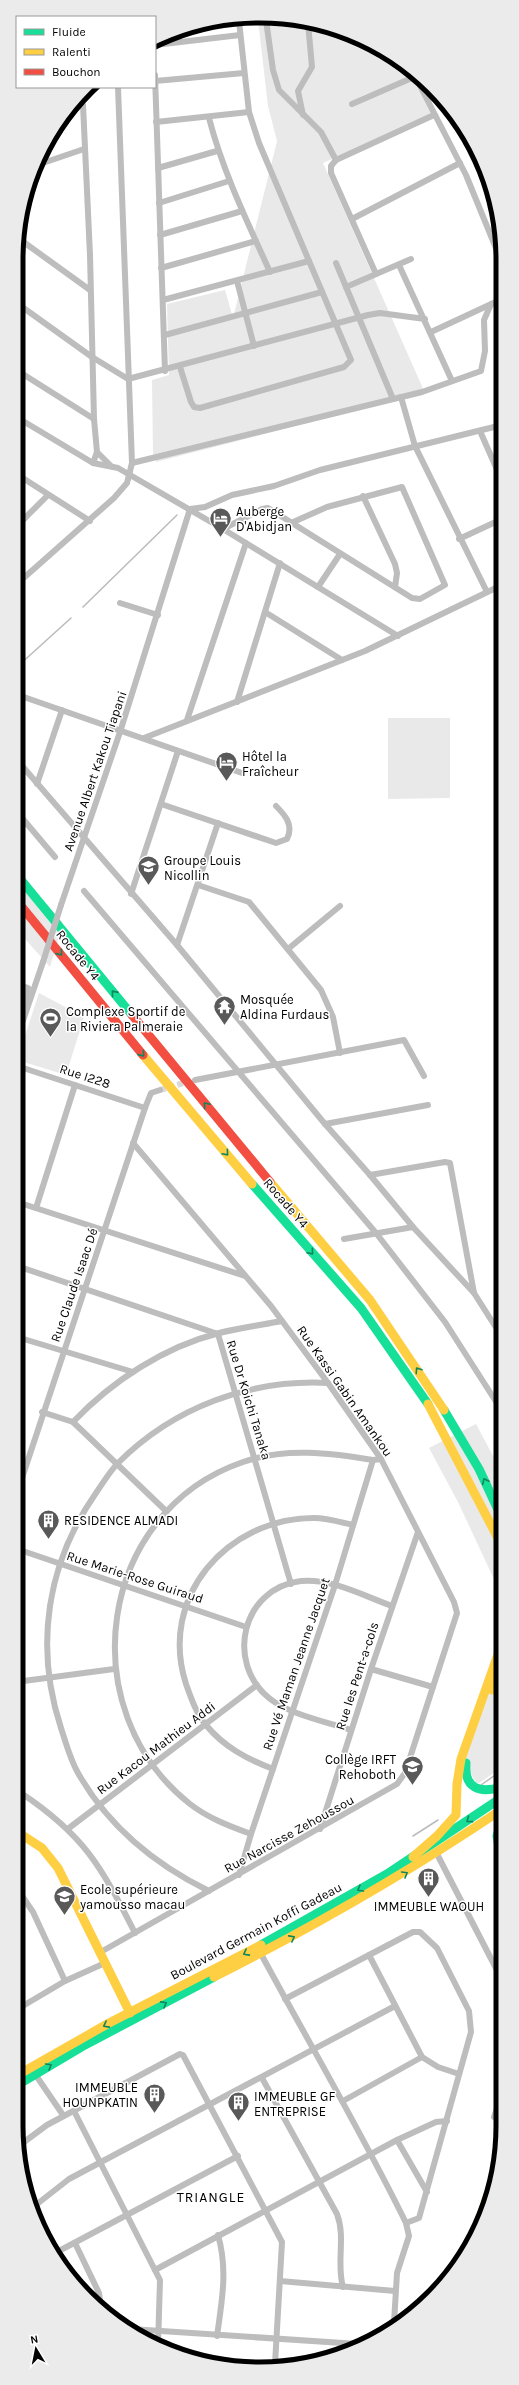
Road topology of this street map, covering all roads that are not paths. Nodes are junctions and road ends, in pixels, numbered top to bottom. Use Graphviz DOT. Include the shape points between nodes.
graph roads {
  1 [pos="267,23"];
  2 [pos="240,24"];
  3 [pos="308,28"];
  4 [pos="240,35"];
  5 [pos="161,44"];
  6 [pos="244,73"];
  7 [pos="410,78"];
  8 [pos="156,81"];
  9 [pos="419,85"];
  10 [pos="118,88"];
  11 [pos="155,88"];
  12 [pos="82,104"];
  13 [pos="352,104"];
  14 [pos="249,112"];
  15 [pos="303,115"];
  16 [pos="434,115"];
  17 [pos="209,118"];
  18 [pos="156,122"];
  19 [pos="84,149"];
  20 [pos="218,151"];
  21 [pos="336,160"];
  22 [pos="44,163"];
  23 [pos="460,163"];
  24 [pos="158,168"];
  25 [pos="229,181"];
  26 [pos="159,203"];
  27 [pos="242,211"];
  28 [pos="352,219"];
  29 [pos="160,235"];
  30 [pos="256,241"];
  31 [pos="24,242"];
  32 [pos="495,248"];
  33 [pos="411,259"];
  34 [pos="309,261"];
  35 [pos="336,263"];
  36 [pos="399,265"];
  37 [pos="161,268"];
  38 [pos="270,272"];
  39 [pos="376,274"];
  40 [pos="238,281"];
  41 [pos="346,287"];
  42 [pos="90,290"];
  43 [pos="322,292"];
  44 [pos="163,300"];
  45 [pos="496,302"];
  46 [pos="491,304"];
  47 [pos="23,308"];
  48 [pos="246,314"];
  49 [pos="358,318"];
  50 [pos="425,319"];
  51 [pos="337,324"];
  52 [pos="431,332"];
  53 [pos="165,335"];
  54 [pos="254,346"];
  55 [pos="92,357"];
  56 [pos="180,367"];
  57 [pos="165,371"];
  58 [pos="23,373"];
  59 [pos="128,379"];
  60 [pos="452,381"];
  61 [pos="401,397"];
  62 [pos="393,399"];
  63 [pos="94,419"];
  64 [pos="23,421"];
  65 [pos="496,427"];
  66 [pos="480,431"];
  67 [pos="415,446"];
  68 [pos="97,452"];
  69 [pos="93,463"];
  70 [pos="132,463"];
  71 [pos="112,466"];
  72 [pos="496,467"];
  73 [pos="130,475"];
  74 [pos="23,478"];
  75 [pos="48,495"];
  76 [pos="363,496"];
  77 [pos="190,509"];
  78 [pos="23,516"];
  79 [pos="25,518"];
  80 [pos="90,520"];
  81 [pos="496,522"];
  82 [pos="291,523"];
  83 [pos="224,529"];
  84 [pos="459,539"];
  85 [pos="246,543"];
  86 [pos="340,554"];
  87 [pos="280,563"];
  88 [pos="23,578"];
  89 [pos="318,587"];
  90 [pos="395,587"];
  91 [pos="496,588"];
  92 [pos="487,592"];
  93 [pos="120,603"];
  94 [pos="265,612"];
  95 [pos="158,615"];
  96 [pos="398,636"];
  97 [pos="342,660"];
  98 [pos="23,697"];
  99 [pos="237,702"];
  100 [pos="62,710"];
  101 [pos="187,720"];
  102 [pos="120,732"];
  103 [pos="144,738"];
  104 [pos="178,751"];
  105 [pos="23,766"];
  106 [pos="242,773"];
  107 [pos="37,784"];
  108 [pos="160,804"];
  109 [pos="276,806"];
  110 [pos="23,819"];
  111 [pos="218,823"];
  112 [pos="83,839"];
  113 [pos="55,857"];
  114 [pos="23,882"];
  115 [pos="198,885"];
  116 [pos="84,891"];
  117 [pos="131,894"];
  118 [pos="340,906"];
  119 [pos="23,908"];
  120 [pos="177,945"];
  121 [pos="288,949"];
  122 [pos="23,986"];
  123 [pos="23,1004"];
  124 [pos="23,1020"];
  125 [pos="340,1053"];
  126 [pos="275,1064"];
  127 [pos="23,1068"];
  128 [pos="239,1073"];
  129 [pos="424,1076"];
  130 [pos="195,1080"];
  131 [pos="75,1085"];
  132 [pos="160,1090"];
  133 [pos="428,1105"];
  134 [pos="145,1108"];
  135 [pos="325,1124"];
  136 [pos="133,1143"];
  137 [pos="370,1175"];
  138 [pos="23,1204"];
  139 [pos="36,1208"];
  140 [pos="413,1227"];
  141 [pos="104,1231"];
  142 [pos="376,1233"];
  143 [pos="344,1239"];
  144 [pos="23,1268"];
  145 [pos="245,1276"];
  146 [pos="84,1288"];
  147 [pos="474,1293"];
  148 [pos="282,1321"];
  149 [pos="496,1328"];
  150 [pos="218,1334"];
  151 [pos="23,1339"];
  152 [pos="63,1352"];
  153 [pos="133,1372"];
  154 [pos="328,1383"];
  155 [pos="236,1394"];
  156 [pos="496,1401"];
  157 [pos="42,1412"];
  158 [pos="73,1422"];
  159 [pos="255,1458"];
  160 [pos="381,1459"];
  161 [pos="373,1460"];
  162 [pos="117,1464"];
  163 [pos="23,1469"];
  164 [pos="496,1505"];
  165 [pos="166,1511"];
  166 [pos="274,1523"];
  167 [pos="353,1525"];
  168 [pos="494,1530"];
  169 [pos="418,1532"];
  170 [pos="496,1534"];
  171 [pos="496,1536"];
  172 [pos="23,1551"];
  173 [pos="60,1564"];
  174 [pos="291,1584"];
  175 [pos="125,1585"];
  176 [pos="335,1586"];
  177 [pos="187,1605"];
  178 [pos="392,1606"];
  179 [pos="246,1627"];
  180 [pos="496,1660"];
  181 [pos="371,1668"];
  182 [pos="114,1669"];
  183 [pos="48,1678"];
  184 [pos="496,1680"];
  185 [pos="23,1681"];
  186 [pos="257,1685"];
  187 [pos="433,1686"];
  188 [pos="292,1710"];
  189 [pos="206,1725"];
  190 [pos="351,1730"];
  191 [pos="153,1765"];
  192 [pos="273,1769"];
  193 [pos="496,1788"];
  194 [pos="23,1794"];
  195 [pos="496,1801"];
  196 [pos="100,1806"];
  197 [pos="496,1813"];
  198 [pos="68,1828"];
  199 [pos="320,1829"];
  200 [pos="251,1834"];
  201 [pos="23,1836"];
  202 [pos="437,1854"];
  203 [pos="413,1857"];
  204 [pos="239,1875"];
  205 [pos="209,1891"];
  206 [pos="23,1897"];
  207 [pos="135,1933"];
  208 [pos="100,1953"];
  209 [pos="261,1954"];
  210 [pos="369,1955"];
  211 [pos="104,1963"];
  212 [pos="496,1968"];
  213 [pos="65,1981"];
  214 [pos="285,1999"];
  215 [pos="23,2006"];
  216 [pos="395,2006"];
  217 [pos="130,2013"];
  218 [pos="313,2051"];
  219 [pos="422,2057"];
  220 [pos="23,2072"];
  221 [pos="34,2074"];
  222 [pos="459,2074"];
  223 [pos="262,2078"];
  224 [pos="23,2081"];
  225 [pos="344,2101"];
  226 [pos="210,2105"];
  227 [pos="74,2111"];
  228 [pos="496,2111"];
  229 [pos="63,2116"];
  230 [pos="494,2117"];
  231 [pos="447,2121"];
  232 [pos="397,2140"];
  233 [pos="24,2142"];
  234 [pos="370,2155"];
  235 [pos="238,2156"];
  236 [pos="101,2163"];
  237 [pos="318,2182"];
  238 [pos="427,2192"];
  239 [pos="37,2204"];
  240 [pos="265,2209"];
  241 [pos="128,2215"];
  242 [pos="406,2223"];
  243 [pos="218,2235"];
  244 [pos="75,2243"];
  245 [pos="59,2251"];
  246 [pos="155,2270"];
  247 [pos="280,2281"];
  248 [pos="343,2286"];
  249 [pos="395,2291"];
  250 [pos="100,2300"];
  251 [pos="394,2320"];
  252 [pos="141,2330"];
  253 [pos="159,2332"];
  254 [pos="217,2336"];
  255 [pos="158,2339"];
  256 [pos="276,2339"];
  257 [pos="351,2344"];
  258 [pos="275,2361"];
  1 -- 15 [label="street" via="276,84"];
  2 -- 4 [label="street"];
  3 -- 15 [label="street" via="312,67 298,91"];
  4 -- 5 [label="street"];
  4 -- 6 [label="street"];
  6 -- 8 [label="street"];
  6 -- 14 [label="street"];
  7 -- 13 [label="street"];
  9 -- 16 [label="street"];
  10 -- 59 [label="street"];
  11 -- 18 [label="street"];
  12 -- 19 [label="street"];
  14 -- 17 [label="street"];
  14 -- 34 [label="street" via="261,150"];
  15 -- 21 [label="street" via="326,138"];
  16 -- 21 [label="street"];
  16 -- 23 [label="street"];
  17 -- 18 [label="street"];
  17 -- 20 [label="street"];
  18 -- 24 [label="street"];
  19 -- 22 [label="street"];
  19 -- 42 [label="street"];
  20 -- 24 [label="street"];
  20 -- 25 [label="street"];
  21 -- 28 [label="street" via="331,166 331,173"];
  23 -- 28 [label="street"];
  23 -- 32 [label="street"];
  24 -- 26 [label="street"];
  25 -- 26 [label="street"];
  25 -- 27 [label="street"];
  26 -- 29 [label="street"];
  27 -- 29 [label="street"];
  27 -- 30 [label="street"];
  28 -- 39 [label="street"];
  29 -- 37 [label="street"];
  30 -- 37 [label="street"];
  30 -- 38 [label="street"];
  31 -- 42 [label="street"];
  33 -- 36 [label="street"];
  34 -- 38 [label="street"];
  34 -- 43 [label="street"];
  35 -- 41 [label="street"];
  36 -- 39 [label="street"];
  36 -- 50 [label="street"];
  37 -- 44 [label="street"];
  38 -- 40 [label="street"];
  39 -- 41 [label="street"];
  40 -- 44 [label="street"];
  40 -- 48 [label="street"];
  41 -- 49 [label="street"];
  42 -- 55 [label="street"];
  43 -- 48 [label="street"];
  43 -- 51 [label="street"];
  44 -- 53 [label="street"];
  45 -- 46 [label="street"];
  46 -- 52 [label="street"];
  46 -- 60 [label="street" via="484,320 486,351 483,369 481,372"];
  47 -- 55 [label="street"];
  48 -- 53 [label="street"];
  48 -- 54 [label="street"];
  49 -- 50 [label="street" via="380,313"];
  49 -- 51 [label="street"];
  49 -- 62 [label="street"];
  50 -- 52 [label="street"];
  51 -- 54 [label="street"];
  51 -- 56 [label="street" via="350,355 349,365 200,408 194,407 191,402"];
  52 -- 60 [label="street"];
  53 -- 57 [label="street"];
  54 -- 56 [label="street"];
  55 -- 59 [label="street"];
  55 -- 63 [label="street"];
  56 -- 57 [label="street"];
  57 -- 59 [label="street"];
  58 -- 63 [label="street"];
  59 -- 70 [label="street"];
  60 -- 61 [label="street"];
  61 -- 62 [label="street"];
  61 -- 67 [label="street"];
  62 -- 70 [label="street"];
  63 -- 68 [label="street"];
  64 -- 69 [label="street"];
  65 -- 66 [label="street"];
  66 -- 67 [label="street"];
  66 -- 72 [label="street"];
  67 -- 77 [label="street" via="320,470 274,486 232,495 205,507"];
  67 -- 84 [label="street"];
  68 -- 69 [label="street"];
  68 -- 71 [label="street"];
  69 -- 71 [label="street"];
  70 -- 73 [label="street"];
  71 -- 73 [label="street"];
  73 -- 77 [label="street"];
  73 -- 80 [label="street" via="124,488"];
  74 -- 75 [label="street"];
  75 -- 79 [label="street"];
  75 -- 80 [label="street"];
  76 -- 82 [label="street" via="327,507"];
  76 -- 90 [label="street" via="395,564"];
  76 -- 90 [label="street" via="402,487 445,585 416,599"];
  77 -- 83 [label="street"];
  77 -- 95 [label="street, Avenue Albert Kakou Tiapani"];
  78 -- 79 [label="street"];
  80 -- 88 [label="street"];
  81 -- 84 [label="street"];
  82 -- 83 [label="street" via="264,508"];
  82 -- 86 [label="street"];
  83 -- 85 [label="street"];
  84 -- 92 [label="street"];
  85 -- 87 [label="street"];
  85 -- 101 [label="street"];
  86 -- 89 [label="street"];
  86 -- 90 [label="street"];
  87 -- 89 [label="street"];
  87 -- 94 [label="street"];
  89 -- 96 [label="street"];
  91 -- 92 [label="street"];
  92 -- 96 [label="street"];
  93 -- 95 [label="street"];
  94 -- 97 [label="street"];
  94 -- 99 [label="street"];
  95 -- 102 [label="street, Avenue Albert Kakou Tiapani"];
  96 -- 97 [label="street"];
  97 -- 99 [label="street"];
  98 -- 100 [label="street"];
  99 -- 101 [label="street"];
  100 -- 102 [label="street"];
  100 -- 107 [label="street"];
  101 -- 103 [label="street"];
  102 -- 103 [label="street"];
  102 -- 112 [label="street, Avenue Albert Kakou Tiapani"];
  103 -- 104 [label="street"];
  104 -- 106 [label="street"];
  104 -- 108 [label="street"];
  105 -- 107 [label="street"];
  107 -- 112 [label="street"];
  108 -- 111 [label="street"];
  108 -- 117 [label="street"];
  109 -- 111 [label="street" via="285,815 290,826 287,839 280,842 267,841"];
  110 -- 113 [label="street"];
  111 -- 115 [label="street"];
  112 -- 117 [label="street"];
  112 -- 124 [label="street, Avenue Albert Kakou Tiapani, bridge"];
  164 -- 114 [label="main road, Rocade Y4, one-way" via="457,1430 370,1300 172,1065"];
  115 -- 120 [label="street"];
  115 -- 121 [label="street" via="249,902"];
  116 -- 128 [label="street"];
  117 -- 120 [label="street"];
  118 -- 121 [label="street"];
  119 -- 168 [label="main road, Rocade Y4, one-way" via="160,1076 361,1308 430,1407"];
  120 -- 126 [label="street"];
  121 -- 125 [label="street" via="326,999 333,1017"];
  122 -- 123 [label="street" via="28,988"];
  125 -- 126 [label="street"];
  125 -- 129 [label="street" via="404,1040"];
  126 -- 128 [label="street"];
  126 -- 135 [label="street"];
  127 -- 131 [label="street, Rue I228"];
  128 -- 130 [label="street"];
  128 -- 142 [label="street"];
  131 -- 134 [label="street, Rue I228"];
  131 -- 139 [label="street"];
  132 -- 134 [label="street, Rue Claude Isaac Dé" via="152,1093"];
  133 -- 135 [label="street"];
  134 -- 136 [label="street, Rue Claude Isaac Dé"];
  135 -- 137 [label="street"];
  136 -- 141 [label="street, Rue Claude Isaac Dé"];
  136 -- 145 [label="street, Rue Kassi Gabin Amankou"];
  137 -- 140 [label="street"];
  137 -- 147 [label="street" via="450,1163"];
  138 -- 139 [label="street"];
  139 -- 141 [label="street"];
  140 -- 142 [label="street"];
  140 -- 147 [label="street"];
  141 -- 145 [label="street"];
  141 -- 146 [label="street, Rue Claude Isaac Dé"];
  142 -- 143 [label="street"];
  142 -- 156 [label="street" via="446,1322"];
  144 -- 146 [label="street, Rue Dr Koichi Tanaka"];
  145 -- 148 [label="street, Rue Kassi Gabin Amankou"];
  146 -- 150 [label="street, Rue Dr Koichi Tanaka"];
  146 -- 152 [label="street, Rue Claude Isaac Dé"];
  147 -- 149 [label="street"];
  148 -- 150 [label="street"];
  148 -- 154 [label="street, Rue Kassi Gabin Amankou"];
  150 -- 153 [label="street" via="182,1345"];
  150 -- 155 [label="street, Rue Dr Koichi Tanaka"];
  151 -- 152 [label="street"];
  152 -- 153 [label="street"];
  152 -- 157 [label="street, Rue Claude Isaac Dé"];
  153 -- 158 [label="street" via="90,1404"];
  154 -- 155 [label="street" via="289,1384"];
  154 -- 160 [label="street, Rue Kassi Gabin Amankou"];
  155 -- 159 [label="street, Rue Dr Koichi Tanaka"];
  155 -- 162 [label="street" via="183,1414 141,1442"];
  157 -- 158 [label="street"];
  157 -- 163 [label="street, Rue Claude Isaac Dé"];
  158 -- 162 [label="street"];
  159 -- 161 [label="street" via="315,1453"];
  159 -- 165 [label="street" via="198,1485"];
  159 -- 166 [label="street, Rue Dr Koichi Tanaka"];
  160 -- 161 [label="street"];
  160 -- 169 [label="street, Rue Kassi Gabin Amankou"];
  161 -- 167 [label="street, Rue Vé Maman Jeanne Jacquet"];
  162 -- 165 [label="street"];
  162 -- 173 [label="street" via="81,1516"];
  165 -- 175 [label="street" via="138,1550"];
  166 -- 167 [label="street" via="315,1518"];
  166 -- 174 [label="street, Rue Dr Koichi Tanaka"];
  166 -- 177 [label="street" via="244,1536 221,1551 204,1572"];
  167 -- 176 [label="street, Rue Vé Maman Jeanne Jacquet"];
  168 -- 170 [label="main road, Rocade Y4"];
  168 -- 171 [label="main road"];
  169 -- 178 [label="street, Rue les Pent-a-cols"];
  169 -- 187 [label="street, Rue Kassi Gabin Amankou" via="454,1602 457,1613"];
  172 -- 173 [label="street, Rue Marie-Rose Guiraud"];
  173 -- 175 [label="street, Rue Marie-Rose Guiraud"];
  173 -- 183 [label="street" via="47,1627"];
  174 -- 176 [label="street" via="308,1581"];
  174 -- 179 [label="street" via="274,1592 259,1604"];
  175 -- 177 [label="street, Rue Marie-Rose Guiraud"];
  175 -- 182 [label="street" via="116,1619"];
  176 -- 178 [label="street"];
  176 -- 188 [label="street, Rue Vé Maman Jeanne Jacquet"];
  177 -- 179 [label="street, Rue Marie-Rose Guiraud"];
  177 -- 189 [label="street" via="181,1634 181,1664 193,1704"];
  178 -- 181 [label="street, Rue les Pent-a-cols"];
  179 -- 186 [label="street" via="243,1654 246,1666"];
  180 -- 203 [label="main road" via="461,1760 456,1815"];
  181 -- 187 [label="street"];
  181 -- 190 [label="street, Rue les Pent-a-cols"];
  182 -- 183 [label="street"];
  182 -- 191 [label="street" via="128,1719"];
  183 -- 185 [label="street"];
  183 -- 196 [label="street" via="72,1760"];
  184 -- 193 [label="main road" via="468,1754 465,1775 469,1784 483,1792"];
  186 -- 188 [label="street" via="277,1704"];
  186 -- 189 [label="street, Rue Kacou Mathieu Addi"];
  187 -- 199 [label="street, Rue Narcisse Zehoussou" via="401,1780 389,1790"];
  188 -- 190 [label="street"];
  188 -- 192 [label="street, Rue Vé Maman Jeanne Jacquet"];
  189 -- 191 [label="street, Rue Kacou Mathieu Addi"];
  189 -- 192 [label="street" via="235,1752"];
  190 -- 199 [label="street, Rue les Pent-a-cols"];
  191 -- 196 [label="street, Rue Kacou Mathieu Addi"];
  191 -- 200 [label="street" via="189,1803 225,1825"];
  192 -- 200 [label="street, Rue Vé Maman Jeanne Jacquet"];
  194 -- 198 [label="street" via="48,1810"];
  195 -- 203 [label="main road, Boulevard Germain Koffi Gadeau, one-way"];
  196 -- 198 [label="street, Rue Kacou Mathieu Addi"];
  196 -- 205 [label="street" via="160,1863"];
  197 -- 202 [label="main road, Boulevard Germain Koffi Gadeau"];
  198 -- 207 [label="street" via="101,1868"];
  199 -- 204 [label="street, Rue Narcisse Zehoussou"];
  200 -- 204 [label="street, Rue Vé Maman Jeanne Jacquet"];
  201 -- 208 [label="main road" via="32,1840 58,1868"];
  209 -- 202 [label="main road, Boulevard Germain Koffi Gadeau, one-way"];
  202 -- 212 [label="street"];
  203 -- 217 [label="main road, Boulevard Germain Koffi Gadeau, one-way" via="299,1924"];
  204 -- 205 [label="street, Rue Narcisse Zehoussou"];
  205 -- 207 [label="street, Rue Narcisse Zehoussou"];
  206 -- 213 [label="street" via="33,1912"];
  207 -- 208 [label="street, Rue Narcisse Zehoussou"];
  208 -- 211 [label="main road"];
  209 -- 214 [label="street"];
  221 -- 209 [label="main road, Boulevard Germain Koffi Gadeau, one-way"];
  210 -- 214 [label="street"];
  210 -- 216 [label="street"];
  210 -- 222 [label="street" via="416,1932 420,1932 437,1948 472,2022"];
  211 -- 213 [label="street"];
  211 -- 217 [label="main road"];
  213 -- 215 [label="street"];
  214 -- 218 [label="street"];
  216 -- 218 [label="street"];
  216 -- 219 [label="street"];
  217 -- 220 [label="main road, Boulevard Germain Koffi Gadeau, one-way"];
  218 -- 223 [label="street"];
  218 -- 225 [label="street"];
  219 -- 222 [label="street" via="438,2067"];
  219 -- 225 [label="street"];
  221 -- 224 [label="main road, Boulevard Germain Koffi Gadeau"];
  221 -- 229 [label="street"];
  222 -- 231 [label="street"];
  223 -- 226 [label="street"];
  223 -- 237 [label="street"];
  225 -- 234 [label="street"];
  226 -- 227 [label="street" via="183,2055 180,2054"];
  226 -- 235 [label="street"];
  226 -- 236 [label="street"];
  227 -- 229 [label="street"];
  227 -- 236 [label="street"];
  228 -- 230 [label="street"];
  229 -- 233 [label="street"];
  231 -- 232 [label="street" via="436,2122"];
  231 -- 238 [label="street"];
  232 -- 234 [label="street"];
  232 -- 238 [label="street"];
  234 -- 237 [label="street"];
  234 -- 242 [label="street"];
  235 -- 240 [label="street"];
  235 -- 241 [label="street"];
  236 -- 239 [label="street" via="60,2185"];
  236 -- 241 [label="street"];
  237 -- 240 [label="street"];
  237 -- 248 [label="street" via="341,2225 340,2270"];
  238 -- 242 [label="street" via="419,2218"];
  240 -- 243 [label="street"];
  240 -- 247 [label="street" via="282,2242"];
  241 -- 244 [label="street"];
  241 -- 246 [label="street"];
  242 -- 249 [label="street" via="409,2236 397,2274"];
  243 -- 246 [label="street"];
  243 -- 254 [label="street" via="224,2266"];
  244 -- 245 [label="street"];
  244 -- 250 [label="street"];
  246 -- 253 [label="street" via="161,2286"];
  247 -- 248 [label="street"];
  247 -- 256 [label="street"];
  248 -- 249 [label="street"];
  249 -- 251 [label="street"];
  252 -- 253 [label="street"];
  253 -- 254 [label="street"];
  253 -- 255 [label="street"];
  254 -- 256 [label="street"];
  256 -- 257 [label="street"];
  256 -- 258 [label="street"];
}
